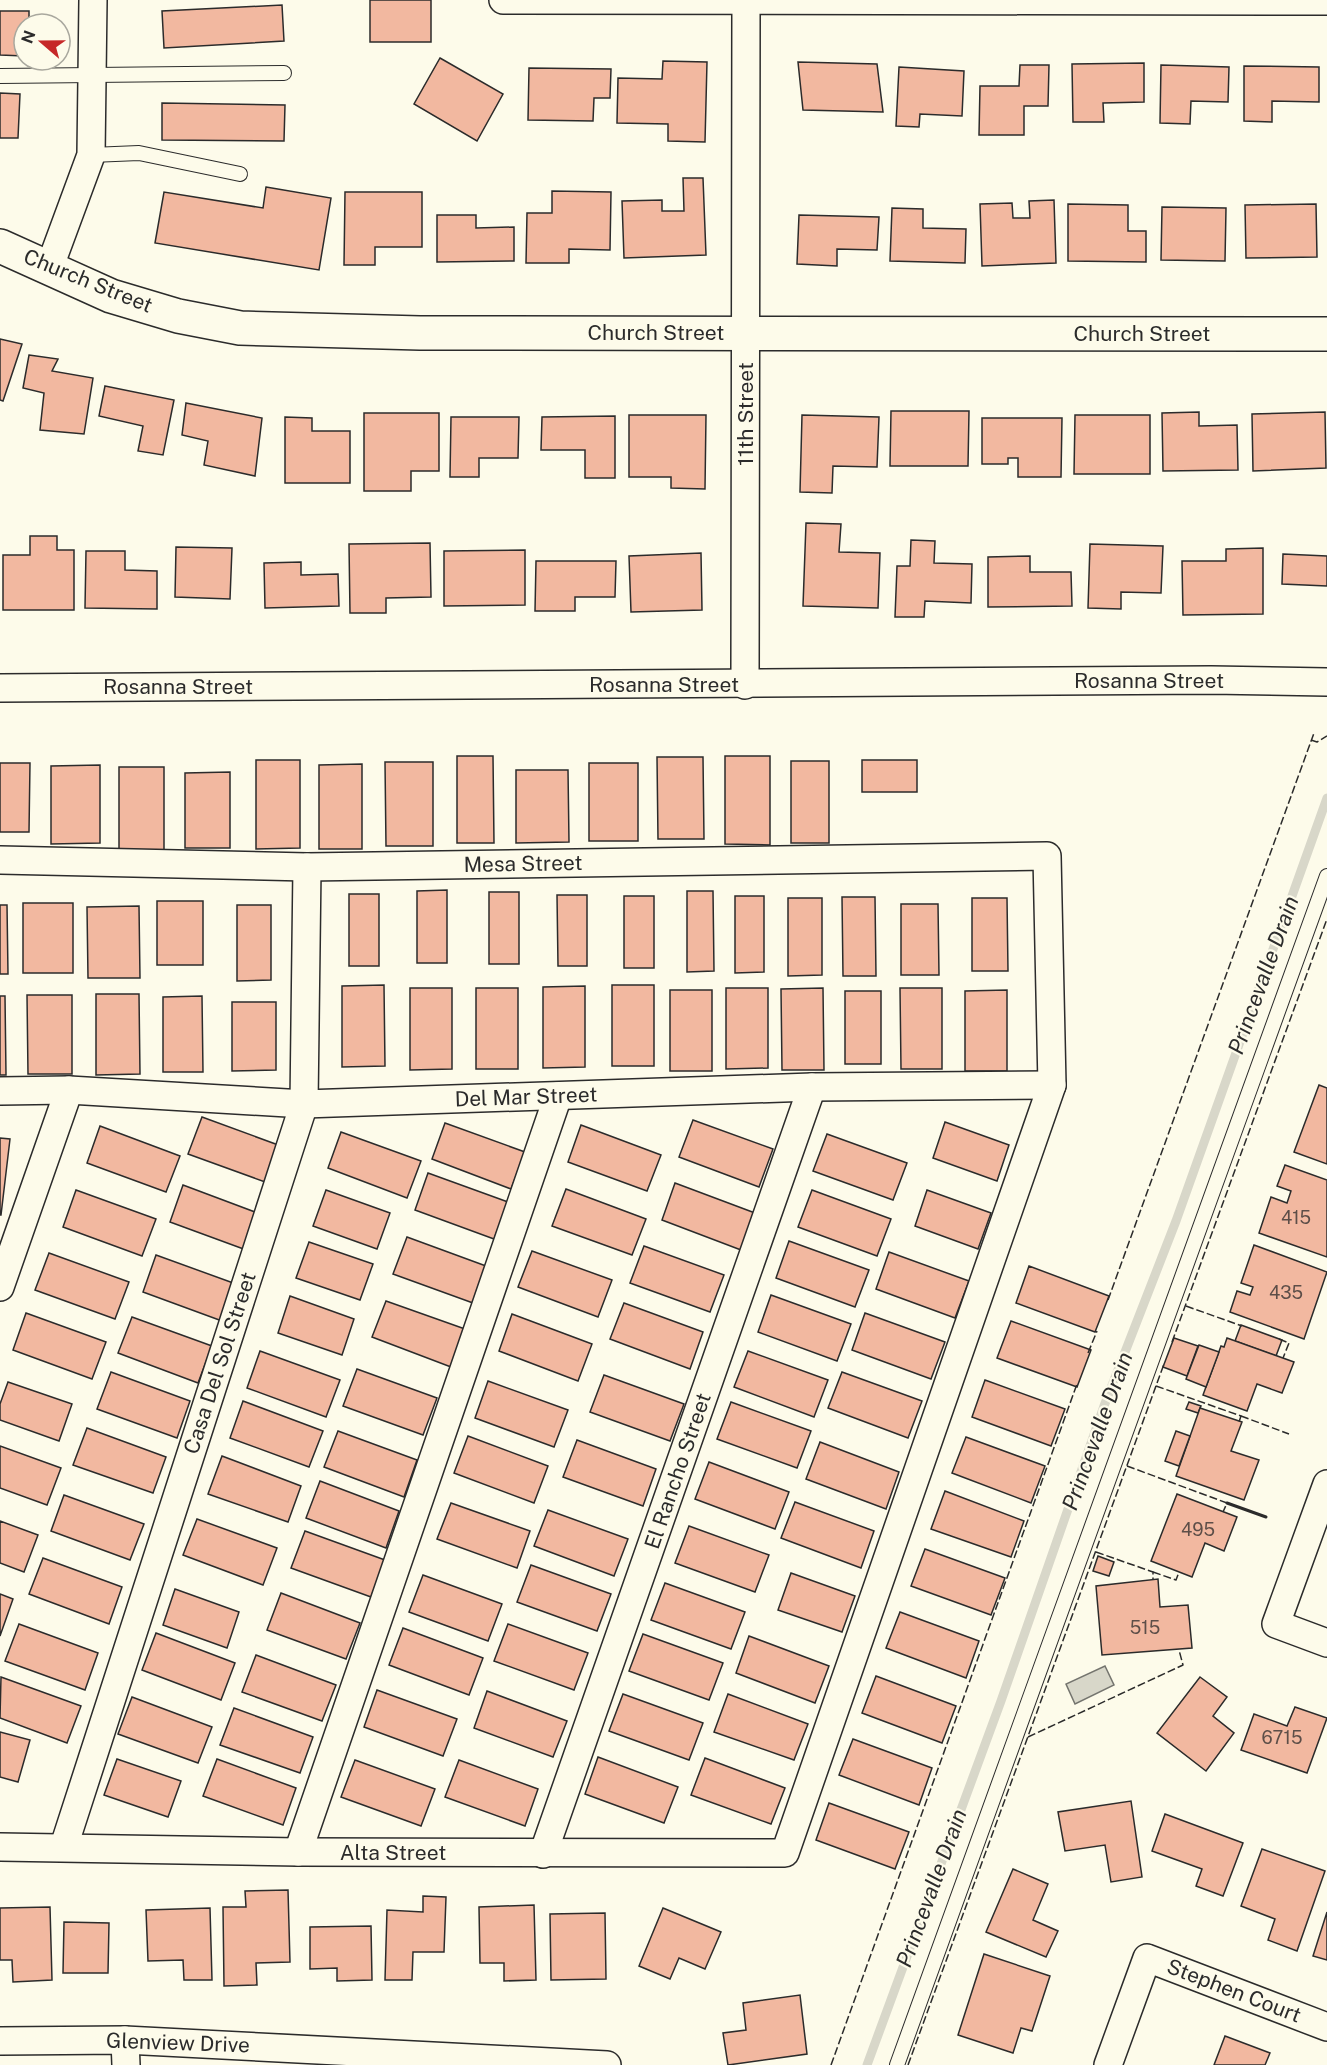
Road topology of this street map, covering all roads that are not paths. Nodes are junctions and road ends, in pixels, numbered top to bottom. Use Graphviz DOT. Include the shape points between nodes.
graph roads {
  1 [pos="93,0"];
  2 [pos="503,0"];
  3 [pos="746,0"];
  4 [pos="1327,1"];
  5 [pos="284,73"];
  6 [pos="92,75"];
  7 [pos="0,76"];
  8 [pos="91,155"];
  9 [pos="240,174"];
  10 [pos="0,246"];
  11 [pos="50,266"];
  12 [pos="746,333"];
  13 [pos="1327,334"];
  14 [pos="1327,682"];
  15 [pos="745,685"];
  16 [pos="0,688"];
  17 [pos="0,860"];
  18 [pos="307,867"];
  19 [pos="1327,876"];
  20 [pos="1052,1085"];
  21 [pos="812,1087"];
  22 [pos="69,1090"];
  23 [pos="0,1091"];
  24 [pos="558,1096"];
  25 [pos="304,1104"];
  26 [pos="0,1287"];
  27 [pos="1327,1484"];
  28 [pos="1327,1643"];
  29 [pos="64,1846"];
  30 [pos="0,1847"];
  31 [pos="298,1852"];
  32 [pos="543,1854"];
  33 [pos="1327,2027"];
  34 [pos="0,2041"];
  35 [pos="126,2052"];
  36 [pos="607,2065"];
  37 [pos="897,2065"];
  38 [pos="1108,2065"];
  1 -- 6 [label="street"];
  2 -- 3 [label="street"];
  3 -- 4 [label="street"];
  3 -- 12 [label="street, 11th Street"];
  5 -- 6 [label="lane"];
  6 -- 7 [label="lane"];
  6 -- 8 [label="street"];
  8 -- 9 [label="lane" via="139,153"];
  8 -- 11 [label="street"];
  10 -- 11 [label="street, Church Street"];
  11 -- 12 [label="street, Church Street" via="111,296 178,316 240,328 346,333"];
  12 -- 13 [label="street, Church Street"];
  12 -- 15 [label="street, 11th Street"];
  14 -- 15 [label="street, Rosanna Street"];
  15 -- 16 [label="street, Rosanna Street"];
  17 -- 18 [label="street, Mesa Street"];
  18 -- 20 [label="street, Mesa Street" via="1047,856"];
  18 -- 25 [label="street, Casa Del Sol Street"];
  19 -- 37 [label="lane"];
  20 -- 21 [label="street, Del Mar Street"];
  20 -- 32 [label="street, Alta Street" via="785,1853"];
  21 -- 24 [label="street, Del Mar Street"];
  21 -- 32 [label="street, El Rancho Street"];
  22 -- 23 [label="street, Del Mar Street"];
  22 -- 25 [label="street, Del Mar Street"];
  22 -- 26 [label="street"];
  24 -- 25 [label="street, Del Mar Street"];
  24 -- 31 [label="street"];
  25 -- 29 [label="street, Casa Del Sol Street"];
  27 -- 28 [label="street" via="1276,1624"];
  29 -- 30 [label="street, Alta Street"];
  29 -- 31 [label="street, Alta Street"];
  31 -- 32 [label="street, Alta Street"];
  33 -- 38 [label="street, Stephen Court" via="1147,1958"];
  34 -- 35 [label="street, Glenview Drive"];
  35 -- 36 [label="street, Glenview Drive"];
}
